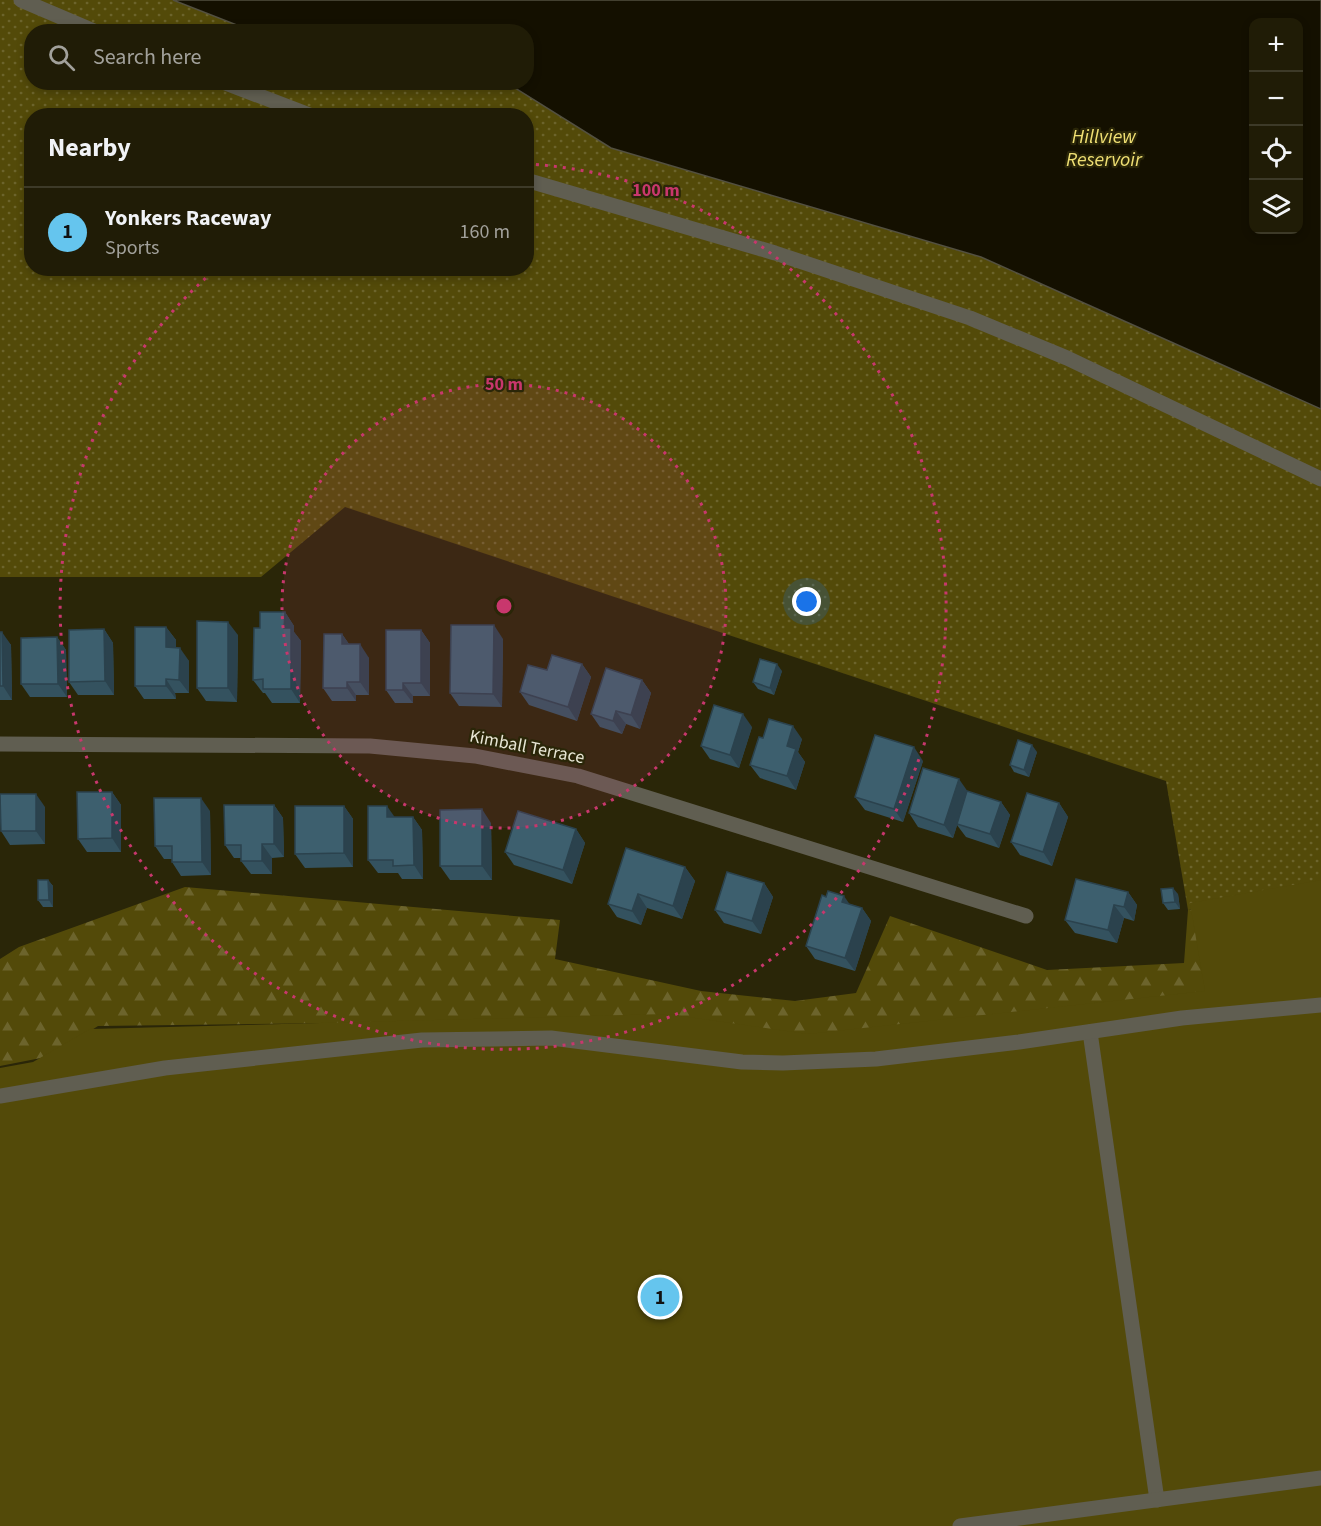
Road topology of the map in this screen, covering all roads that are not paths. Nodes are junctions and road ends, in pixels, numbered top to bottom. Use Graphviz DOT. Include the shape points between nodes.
graph roads {
  1 [pos="21,0"];
  2 [pos="77,24"];
  3 [pos="244,90"];
  4 [pos="291,108"];
  5 [pos="534,182"];
  6 [pos="1321,480"];
  7 [pos="0,744"];
  8 [pos="1026,916"];
  9 [pos="1321,1005"];
  10 [pos="1090,1032"];
  11 [pos="0,1096"];
  12 [pos="1321,1478"];
  13 [pos="1157,1500"];
  14 [pos="960,1526"];
  1 -- 2 [label="street"];
  3 -- 4 [label="street"];
  5 -- 6 [label="street" via="776,253 970,318 1067,358"];
  7 -- 8 [label="street, Kimball Terrace" via="370,746 475,756 578,776"];
  9 -- 10 [label="street" via="1182,1018"];
  10 -- 11 [label="street" via="876,1059 783,1063 742,1062 551,1038 422,1040 165,1068"];
  10 -- 13 [label="street"];
  12 -- 13 [label="street"];
  13 -- 14 [label="street"];
}
